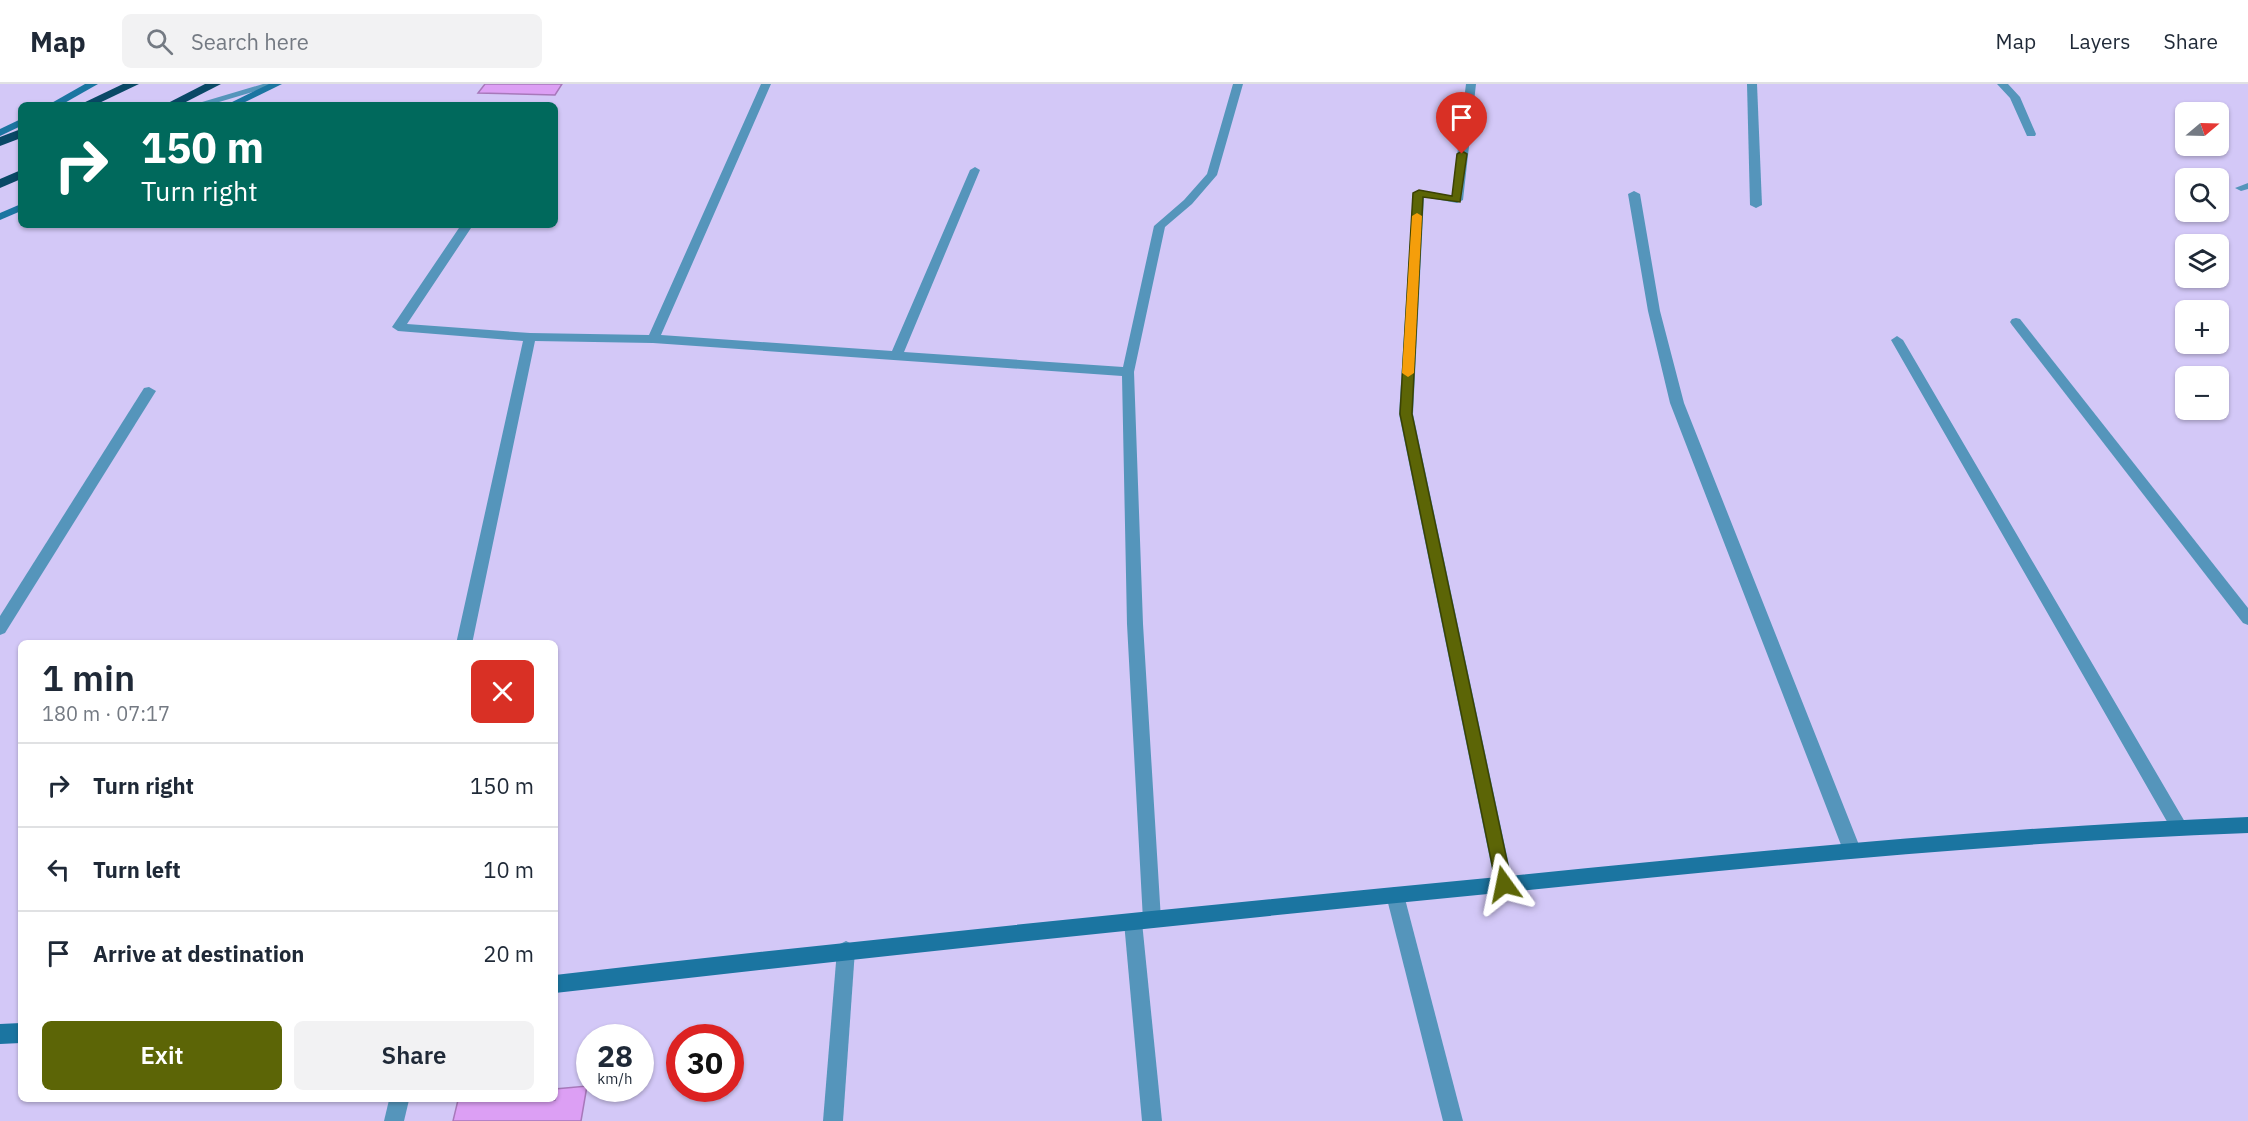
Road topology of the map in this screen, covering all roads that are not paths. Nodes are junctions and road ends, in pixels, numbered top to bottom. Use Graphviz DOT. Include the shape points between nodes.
graph roads {
  1 [pos="93,84"];
  2 [pos="133,84"];
  3 [pos="215,84"];
  4 [pos="766,84"];
  5 [pos="1238,84"];
  6 [pos="1471,84"];
  7 [pos="1752,84"];
  8 [pos="2002,84"];
  9 [pos="274,85"];
  10 [pos="59,102"];
  11 [pos="92,102"];
  12 [pos="176,102"];
  13 [pos="209,102"];
  14 [pos="237,102"];
  15 [pos="18,124"];
  16 [pos="0,133"];
  17 [pos="18,134"];
  18 [pos="2031,134"];
  19 [pos="0,142"];
  20 [pos="975,170"];
  21 [pos="18,175"];
  22 [pos="0,184"];
  23 [pos="1634,194"];
  24 [pos="1756,205"];
  25 [pos="18,208"];
  26 [pos="0,217"];
  27 [pos="465,228"];
  28 [pos="2016,322"];
  29 [pos="530,337"];
  30 [pos="653,339"];
  31 [pos="1897,340"];
  32 [pos="896,356"];
  33 [pos="1128,372"];
  34 [pos="149,391"];
  35 [pos="2248,619"];
  36 [pos="0,629"];
  37 [pos="465,640"];
  38 [pos="2248,825"];
  39 [pos="2179,827"];
  40 [pos="1852,850"];
  41 [pos="1504,884"];
  42 [pos="1395,895"];
  43 [pos="1152,920"];
  44 [pos="1133,922"];
  45 [pos="846,950"];
  46 [pos="558,984"];
  47 [pos="18,1033"];
  48 [pos="0,1035"];
  49 [pos="399,1102"];
  50 [pos="394,1121"];
  51 [pos="833,1121"];
  52 [pos="1152,1121"];
  53 [pos="1453,1121"];
  1 -- 10 [label="street"];
  2 -- 11 [label="highway"];
  3 -- 12 [label="highway"];
  4 -- 30 [label="street"];
  5 -- 33 [label="street" via="1212,175 1160,226"];
  6 -- 41 [label="street" via="1457,200 1419,193 1406,414"];
  7 -- 24 [label="street"];
  8 -- 18 [label="street" via="2015,97"];
  9 -- 13 [label="street"];
  9 -- 14 [label="street"];
  15 -- 16 [label="street"];
  17 -- 19 [label="highway"];
  20 -- 32 [label="street"];
  21 -- 22 [label="highway"];
  23 -- 40 [label="street" via="1654,311 1677,403"];
  25 -- 26 [label="street"];
  27 -- 29 [label="street" via="398,327"];
  28 -- 35 [label="street"];
  29 -- 30 [label="street"];
  29 -- 37 [label="street"];
  30 -- 32 [label="street"];
  31 -- 39 [label="street"];
  32 -- 33 [label="street"];
  33 -- 43 [label="street" via="1135,624"];
  34 -- 36 [label="street"];
  38 -- 39 [label="street"];
  39 -- 40 [label="street"];
  40 -- 41 [label="street"];
  41 -- 42 [label="street"];
  42 -- 43 [label="street"];
  42 -- 53 [label="street"];
  43 -- 44 [label="street"];
  44 -- 45 [label="street"];
  44 -- 52 [label="street"];
  45 -- 46 [label="street"];
  45 -- 51 [label="street"];
  47 -- 48 [label="street"];
  49 -- 50 [label="street"];
}
